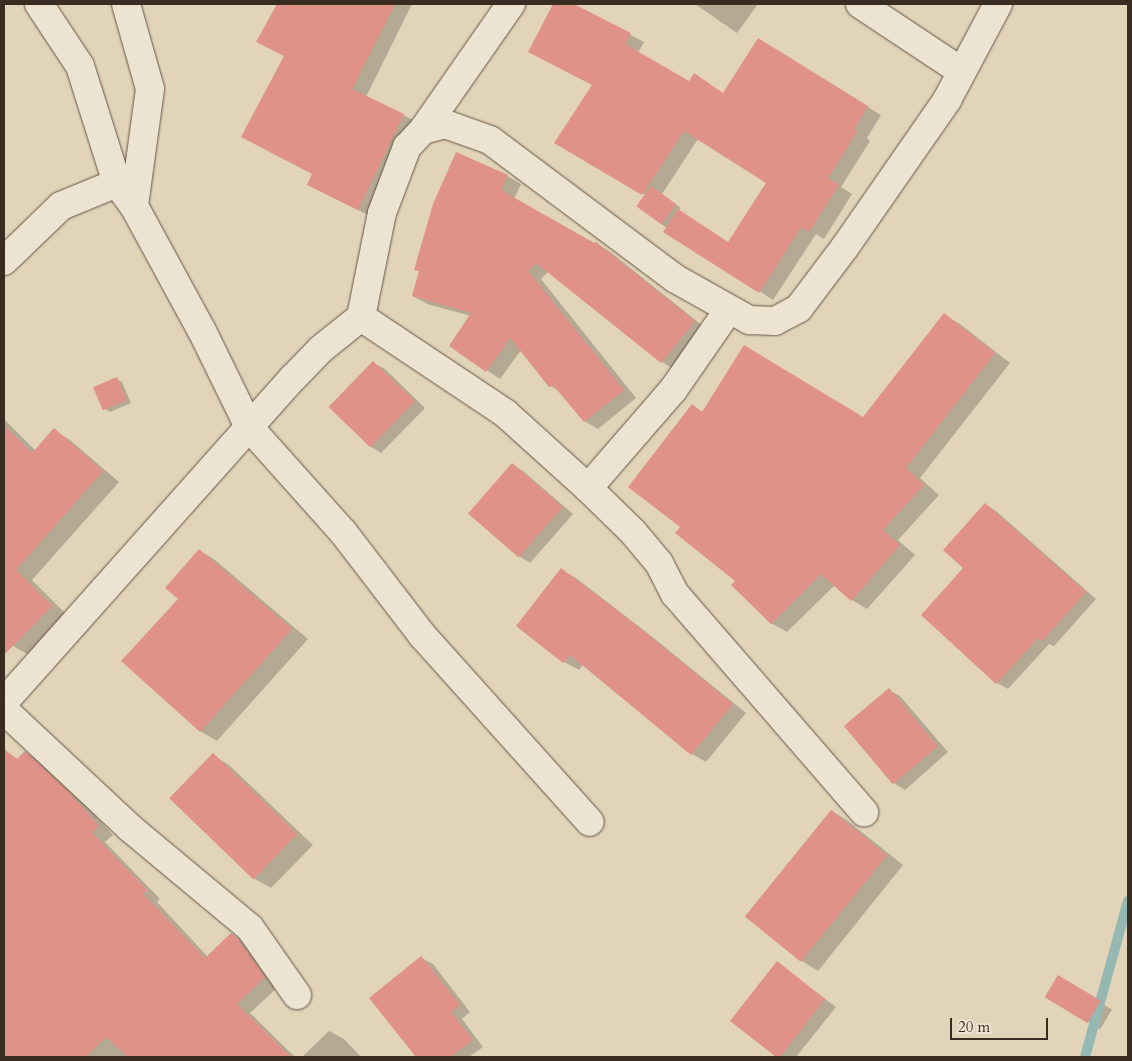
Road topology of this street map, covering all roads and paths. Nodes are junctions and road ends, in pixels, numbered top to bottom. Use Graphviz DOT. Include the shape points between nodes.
graph roads {
  1 [pos="39,4"];
  2 [pos="126,4"];
  3 [pos="511,4"];
  4 [pos="860,4"];
  5 [pos="998,4"];
  6 [pos="961,71"];
  7 [pos="423,130"];
  8 [pos="117,183"];
  9 [pos="134,206"];
  10 [pos="4,261"];
  11 [pos="729,309"];
  12 [pos="361,317"];
  13 [pos="249,427"];
  14 [pos="588,488"];
  15 [pos="4,702"];
  16 [pos="4,710"];
  17 [pos="864,812"];
  18 [pos="590,822"];
  19 [pos="298,995"];
  1 -- 8 [label="street" via="80,66"];
  2 -- 9 [label="street" via="150,89"];
  3 -- 7 [label="street"];
  4 -- 6 [label="street"];
  5 -- 6 [label="street"];
  6 -- 11 [label="street" via="947,100 800,308 775,321 749,320"];
  7 -- 11 [label="street" via="445,124 490,140 676,279"];
  7 -- 12 [label="street" via="407,148 382,213"];
  8 -- 9 [label="street"];
  8 -- 10 [label="street" via="61,206"];
  9 -- 13 [label="street" via="202,331"];
  11 -- 14 [label="street" via="673,390"];
  12 -- 13 [label="street" via="321,349"];
  12 -- 14 [label="street" via="505,413"];
  13 -- 15 [label="street"];
  13 -- 18 [label="street" via="343,532 422,635"];
  14 -- 17 [label="street" via="659,562 675,594"];
  16 -- 19 [label="street" via="130,828 250,928"];
}
